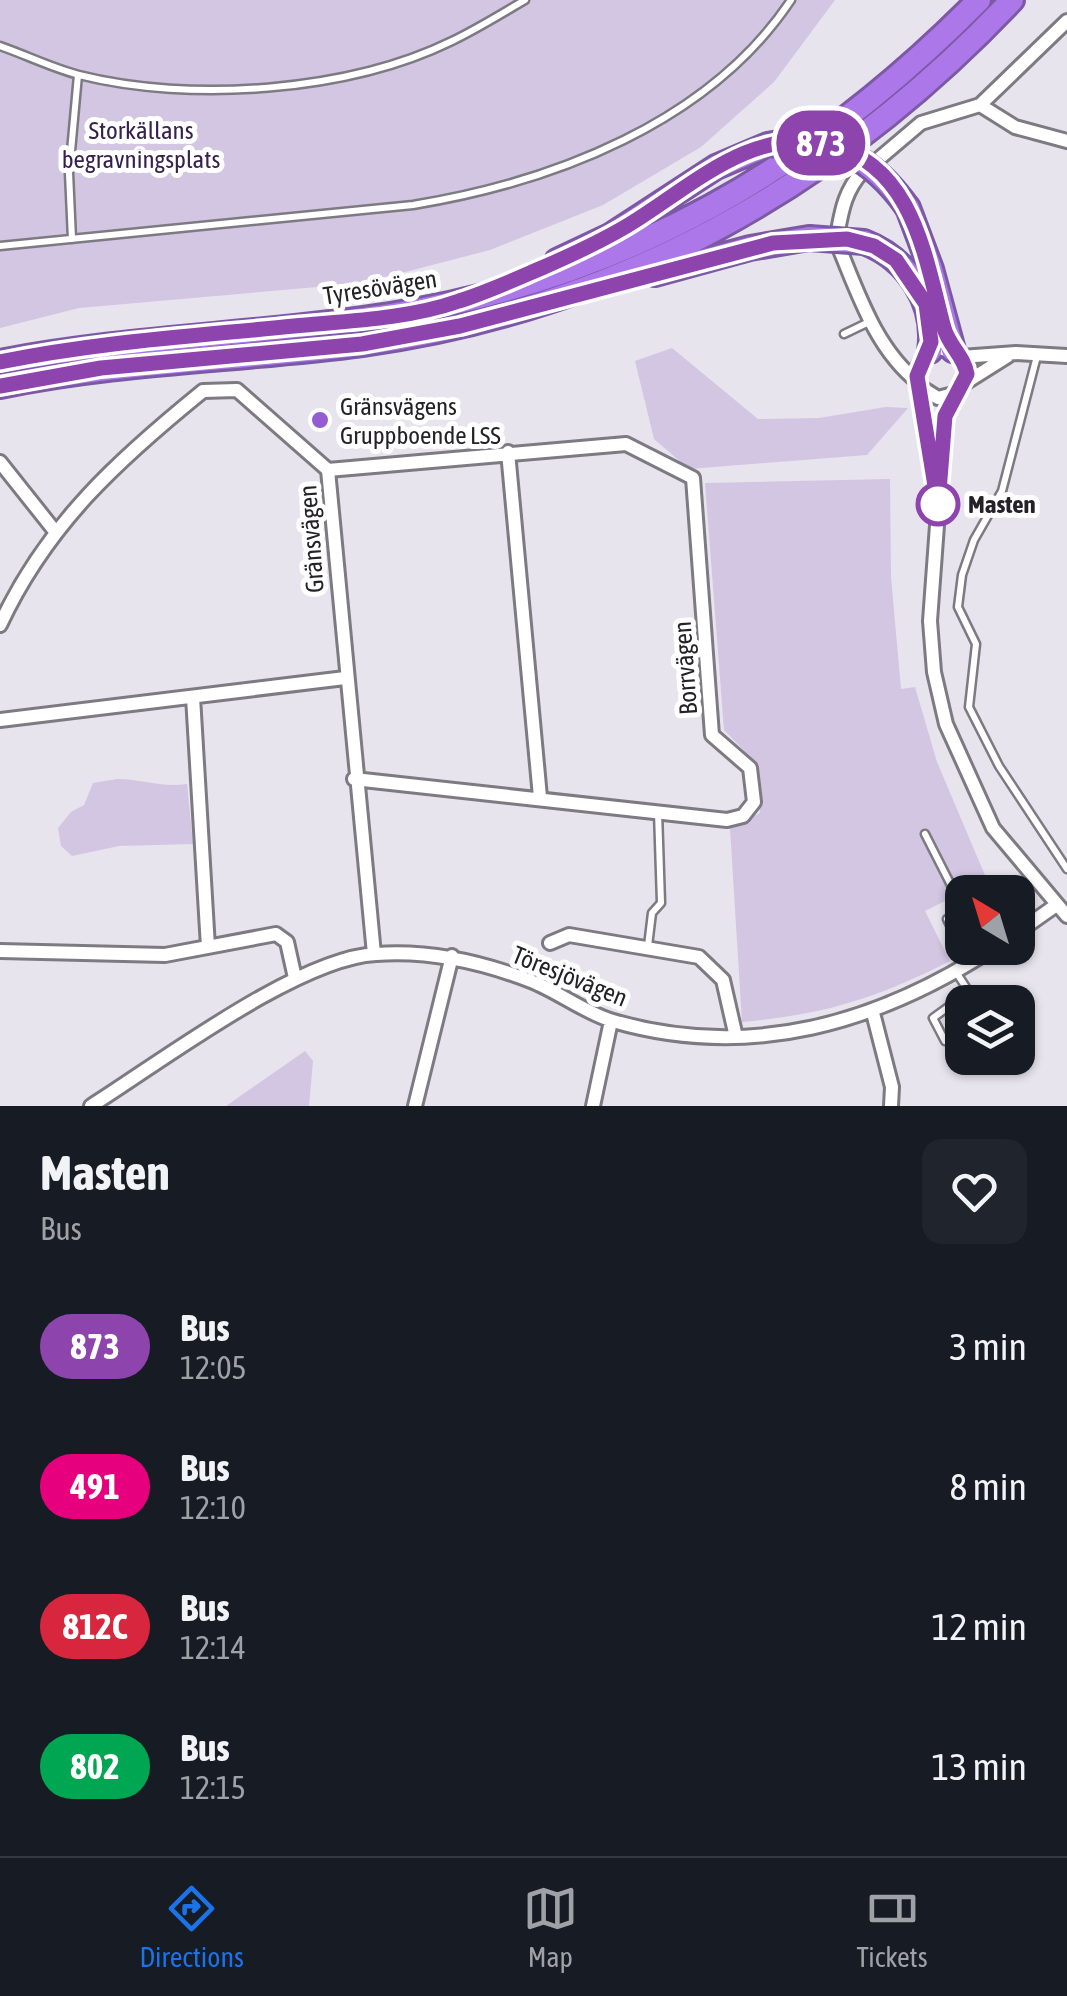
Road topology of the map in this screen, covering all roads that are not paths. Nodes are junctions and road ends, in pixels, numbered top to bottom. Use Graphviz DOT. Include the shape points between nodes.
graph roads {
  1 [pos="525,0"];
  2 [pos="791,0"];
  3 [pos="979,0"];
  4 [pos="1012,0"];
  5 [pos="1067,21"];
  6 [pos="0,46"];
  7 [pos="78,74"];
  8 [pos="980,105"];
  9 [pos="1067,141"];
  10 [pos="838,231"];
  11 [pos="72,239"];
  12 [pos="0,246"];
  13 [pos="840,250"];
  14 [pos="593,288"];
  15 [pos="457,302"];
  16 [pos="870,322"];
  17 [pos="844,334"];
  18 [pos="1037,353"];
  19 [pos="941,354"];
  20 [pos="1010,354"];
  21 [pos="1067,356"];
  22 [pos="897,360"];
  23 [pos="0,362"];
  24 [pos="920,385"];
  25 [pos="0,386"];
  26 [pos="961,388"];
  27 [pos="508,452"];
  28 [pos="0,462"];
  29 [pos="328,470"];
  30 [pos="938,504"];
  31 [pos="54,530"];
  32 [pos="0,625"];
  33 [pos="345,678"];
  34 [pos="193,697"];
  35 [pos="0,720"];
  36 [pos="354,779"];
  37 [pos="540,796"];
  38 [pos="658,812"];
  39 [pos="926,834"];
  40 [pos="1067,869"];
  41 [pos="946,875"];
  42 [pos="1055,906"];
  43 [pos="1067,916"];
  44 [pos="1035,920"];
  45 [pos="550,943"];
  46 [pos="208,947"];
  47 [pos="648,947"];
  48 [pos="0,951"];
  49 [pos="374,954"];
  50 [pos="452,956"];
  51 [pos="965,965"];
  52 [pos="955,970"];
  53 [pos="295,978"];
  54 [pos="964,985"];
  55 [pos="945,1006"];
  56 [pos="872,1013"];
  57 [pos="611,1020"];
  58 [pos="736,1037"];
  59 [pos="945,1042"];
  60 [pos="91,1106"];
  61 [pos="415,1106"];
  62 [pos="593,1106"];
  63 [pos="891,1106"];
  1 -- 7 [label="lane" via="450,43 311,81 197,90"];
  2 -- 11 [label="lane" via="766,34 712,84 620,142 537,176 413,206"];
  3 -- 15 [label="highway, Tyresövägen" via="885,91 754,185 595,261"];
  4 -- 14 [label="highway, Tyresövägen" via="900,108 810,176 712,235"];
  5 -- 8 [label="street"];
  6 -- 7 [label="lane"];
  7 -- 11 [label="lane" via="69,173"];
  8 -- 9 [label="street" via="1015,127"];
  8 -- 10 [label="street" via="921,123 844,200"];
  11 -- 12 [label="lane"];
  13 -- 16 [label="street"];
  14 -- 19 [label="highway, bridge" via="809,238 864,242 909,272"];
  14 -- 25 [label="highway, Tyresövägen" via="460,326 362,344 101,368"];
  15 -- 19 [label="highway, bridge" via="610,236 716,167 768,145 816,142 875,168 908,208 931,268"];
  15 -- 23 [label="highway, Tyresövägen"];
  16 -- 17 [label="lane"];
  16 -- 22 [label="street"];
  18 -- 20 [label="street"];
  18 -- 21 [label="street"];
  18 -- 40 [label="lane" via="1002,491 974,540 958,607 976,644 969,707"];
  19 -- 20 [label="street"];
  19 -- 22 [label="street"];
  19 -- 24 [label="street"];
  19 -- 26 [label="street"];
  20 -- 26 [label="street"];
  22 -- 24 [label="street"];
  24 -- 26 [label="street" via="938,398"];
  24 -- 30 [label="street"];
  26 -- 30 [label="street" via="945,416"];
  27 -- 29 [label="street"];
  27 -- 37 [label="street"];
  27 -- 38 [label="street, Borrvägen" via="626,444 694,478 712,735 750,768 754,802 743,816 727,820"];
  28 -- 31 [label="street"];
  29 -- 31 [label="street, Gränsvägen" via="237,390 211,388 158,427"];
  29 -- 33 [label="street, Gränsvägen"];
  30 -- 42 [label="street" via="930,620 946,724 993,828"];
  31 -- 32 [label="street, Gränsvägen"];
  33 -- 34 [label="street"];
  33 -- 36 [label="street, Gränsvägen"];
  34 -- 35 [label="street"];
  34 -- 46 [label="street"];
  36 -- 37 [label="street"];
  36 -- 49 [label="street, Gränsvägen"];
  37 -- 38 [label="street"];
  38 -- 47 [label="lane" via="661,902 652,913"];
  39 -- 41 [label="lane"];
  42 -- 43 [label="street"];
  42 -- 44 [label="street"];
  45 -- 47 [label="street" via="570,934"];
  46 -- 48 [label="street" via="165,955"];
  46 -- 53 [label="street" via="276,934 287,942"];
  47 -- 58 [label="street" via="699,957 716,969"];
  49 -- 50 [label="street, Töresjövägen"];
  49 -- 53 [label="street, Töresjövägen"];
  50 -- 57 [label="street, Töresjövägen" via="532,981"];
  50 -- 61 [label="street"];
  51 -- 52 [label="street, Töresjövägen"];
  52 -- 54 [label="lane"];
  52 -- 56 [label="street, Töresjövägen"];
  53 -- 60 [label="street, Töresjövägen"];
  55 -- 59 [label="lane" via="933,1014"];
  56 -- 58 [label="street, Töresjövägen"];
  56 -- 63 [label="street"];
  57 -- 58 [label="street, Töresjövägen"];
  57 -- 62 [label="street"];
}
